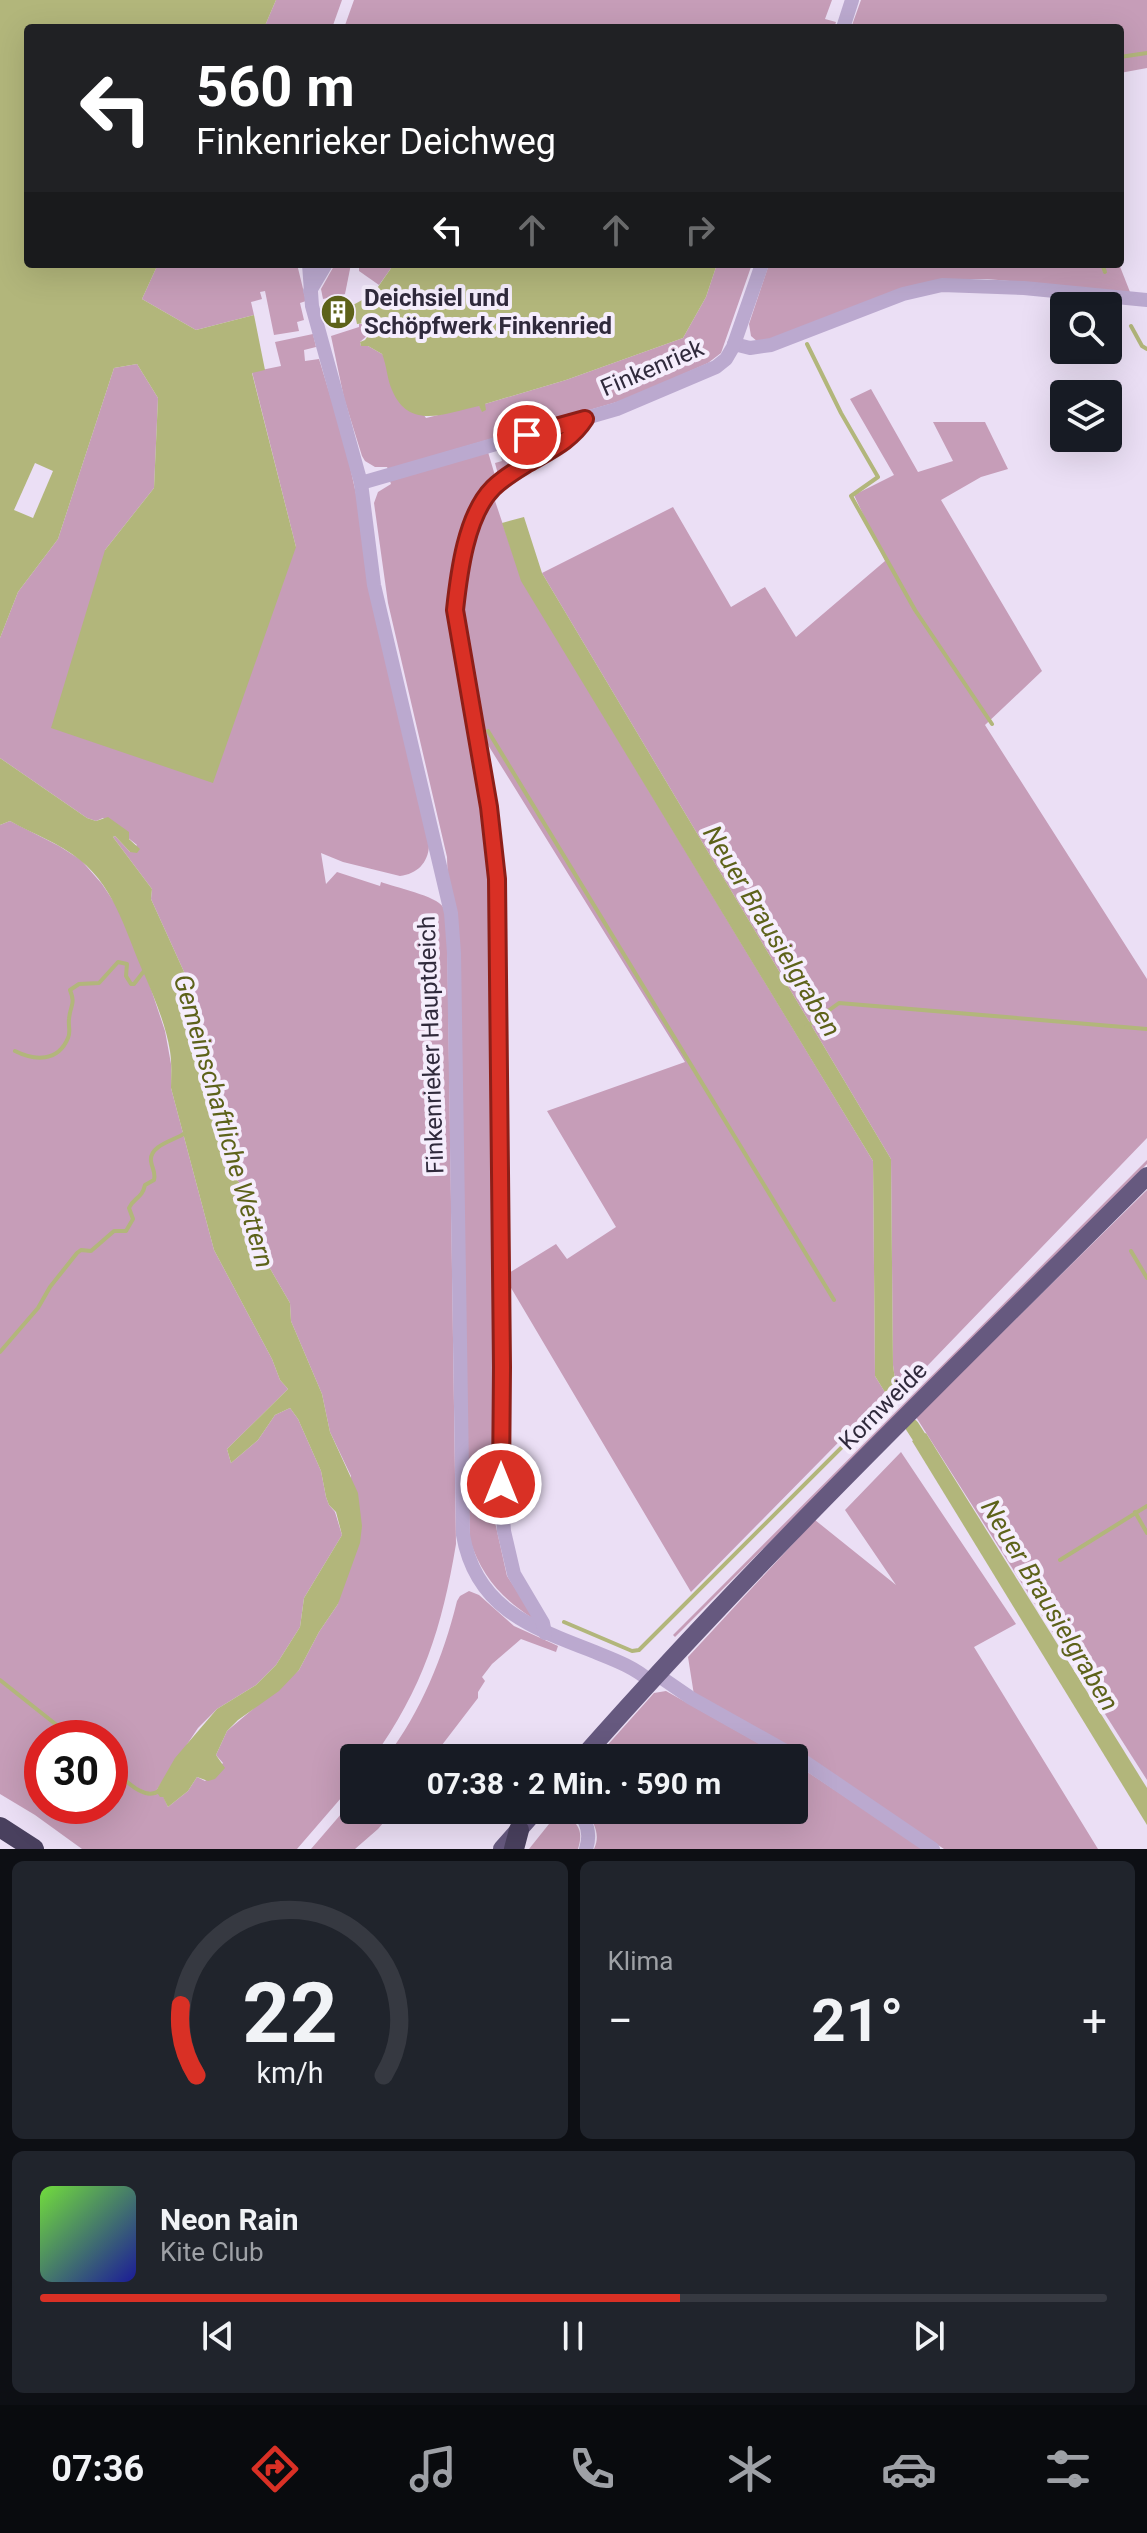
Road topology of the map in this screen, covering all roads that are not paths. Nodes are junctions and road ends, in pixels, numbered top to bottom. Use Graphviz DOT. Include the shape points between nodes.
graph roads {
  1 [pos="852,0"];
  2 [pos="844,24"];
  3 [pos="309,268"];
  4 [pos="324,268"];
  5 [pos="761,268"];
  6 [pos="310,292"];
  7 [pos="1147,300"];
  8 [pos="734,344"];
  9 [pos="585,419"];
  10 [pos="361,483"];
  11 [pos="1147,1176"];
  12 [pos="545,1633"];
  13 [pos="653,1678"];
  14 [pos="594,1744"];
  15 [pos="586,1824"];
  16 [pos="0,1827"];
  17 [pos="516,1840"];
  18 [pos="34,1849"];
  19 [pos="502,1849"];
  20 [pos="586,1849"];
  21 [pos="933,1849"];
  1 -- 2 [label="street"];
  3 -- 6 [label="street, Finkenrieker Hauptdeich"];
  4 -- 6 [label="street"];
  5 -- 8 [label="street"];
  6 -- 10 [label="street, Finkenrieker Hauptdeich"];
  7 -- 8 [label="street, Finkenriek" via="942,285 903,294 771,345"];
  8 -- 9 [label="street, Finkenriek" via="716,367"];
  9 -- 10 [label="street, Finkenriek"];
  9 -- 12 [label="street" via="570,439 510,474 484,499 469,534 455,610 497,879 503,1518 514,1574"];
  10 -- 12 [label="street, Finkenrieker Hauptdeich" via="374,585 453,932 463,1535 472,1570 482,1585 511,1613"];
  11 -- 13 [label="main road, Kornweide"];
  12 -- 13 [label="street, Finkenrieker Hauptdeich"];
  13 -- 14 [label="main road, Kornweide"];
  13 -- 21 [label="street, Finkenrieker Hauptdeich" via="805,1762"];
  15 -- 20 [label="street"];
  16 -- 18 [label="highway"];
  17 -- 19 [label="main road"];
}
